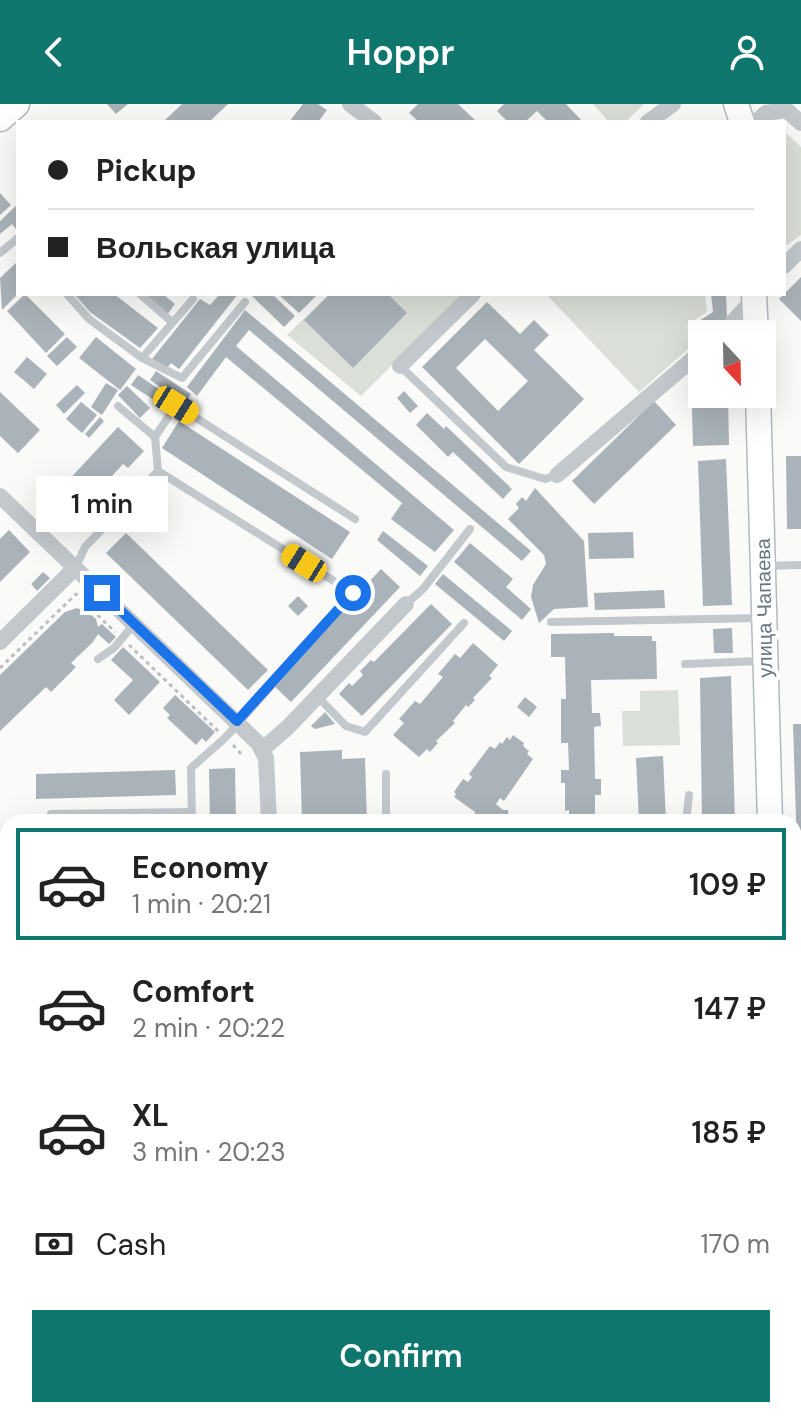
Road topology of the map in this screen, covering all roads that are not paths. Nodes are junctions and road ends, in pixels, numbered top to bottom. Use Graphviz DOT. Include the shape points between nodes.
graph roads {
  1 [pos="16,104"];
  2 [pos="350,104"];
  3 [pos="673,104"];
  4 [pos="783,107"];
  5 [pos="0,118"];
  6 [pos="371,120"];
  7 [pos="651,120"];
  8 [pos="758,120"];
  9 [pos="801,123"];
  10 [pos="16,240"];
  11 [pos="801,249"];
  12 [pos="0,253"];
  13 [pos="786,264"];
  14 [pos="69,296"];
  15 [pos="142,296"];
  16 [pos="471,296"];
  17 [pos="755,296"];
  18 [pos="756,296"];
  19 [pos="193,299"];
  20 [pos="245,302"];
  21 [pos="734,320"];
  22 [pos="756,320"];
  23 [pos="172,322"];
  24 [pos="142,358"];
  25 [pos="688,363"];
  26 [pos="400,366"];
  27 [pos="118,406"];
  28 [pos="758,408"];
  29 [pos="155,437"];
  30 [pos="158,471"];
  31 [pos="557,475"];
  32 [pos="0,496"];
  33 [pos="355,519"];
  34 [pos="470,529"];
  35 [pos="801,565"];
  36 [pos="763,566"];
  37 [pos="75,568"];
  38 [pos="406,604"];
  39 [pos="764,618"];
  40 [pos="551,622"];
  41 [pos="134,623"];
  42 [pos="464,623"];
  43 [pos="0,642"];
  44 [pos="98,659"];
  45 [pos="766,661"];
  46 [pos="685,664"];
  47 [pos="318,697"];
  48 [pos="237,721"];
  49 [pos="263,749"];
  50 [pos="386,774"];
  51 [pos="689,795"];
  52 [pos="192,814"];
  53 [pos="269,814"];
  54 [pos="386,814"];
  55 [pos="687,814"];
  56 [pos="770,814"];
  1 -- 5 [label="main road"];
  2 -- 6 [label="street"];
  3 -- 7 [label="street"];
  4 -- 8 [label="street"];
  4 -- 9 [label="street"];
  10 -- 12 [label="lane"];
  11 -- 13 [label="street"];
  14 -- 24 [label="lane" via="89,319"];
  15 -- 23 [label="lane"];
  16 -- 26 [label="street"];
  17 -- 21 [label="street"];
  18 -- 22 [label="street"];
  19 -- 23 [label="lane"];
  20 -- 24 [label="lane" via="182,378"];
  23 -- 24 [label="lane"];
  25 -- 31 [label="street"];
  26 -- 31 [label="lane" via="506,467 545,479"];
  27 -- 29 [label="lane"];
  28 -- 36 [label="street, улица Чапаева"];
  29 -- 30 [label="lane"];
  29 -- 33 [label="lane" via="176,405"];
  30 -- 37 [label="lane" via="85,547"];
  30 -- 48 [label="lane" via="353,593"];
  32 -- 37 [label="street"];
  34 -- 38 [label="lane"];
  35 -- 36 [label="lane"];
  36 -- 39 [label="street, улица Чапаева"];
  37 -- 41 [label="street"];
  37 -- 43 [label="street"];
  38 -- 47 [label="street"];
  39 -- 40 [label="lane"];
  39 -- 45 [label="street, улица Чапаева"];
  41 -- 44 [label="lane"];
  41 -- 48 [label="street"];
  42 -- 47 [label="lane" via="365,732 346,726"];
  45 -- 46 [label="lane"];
  45 -- 56 [label="street, улица Чапаева"];
  47 -- 49 [label="street"];
  48 -- 49 [label="street"];
  48 -- 52 [label="lane" via="191,768"];
  49 -- 53 [label="street"];
  50 -- 54 [label="lane"];
  51 -- 55 [label="lane"];
}
